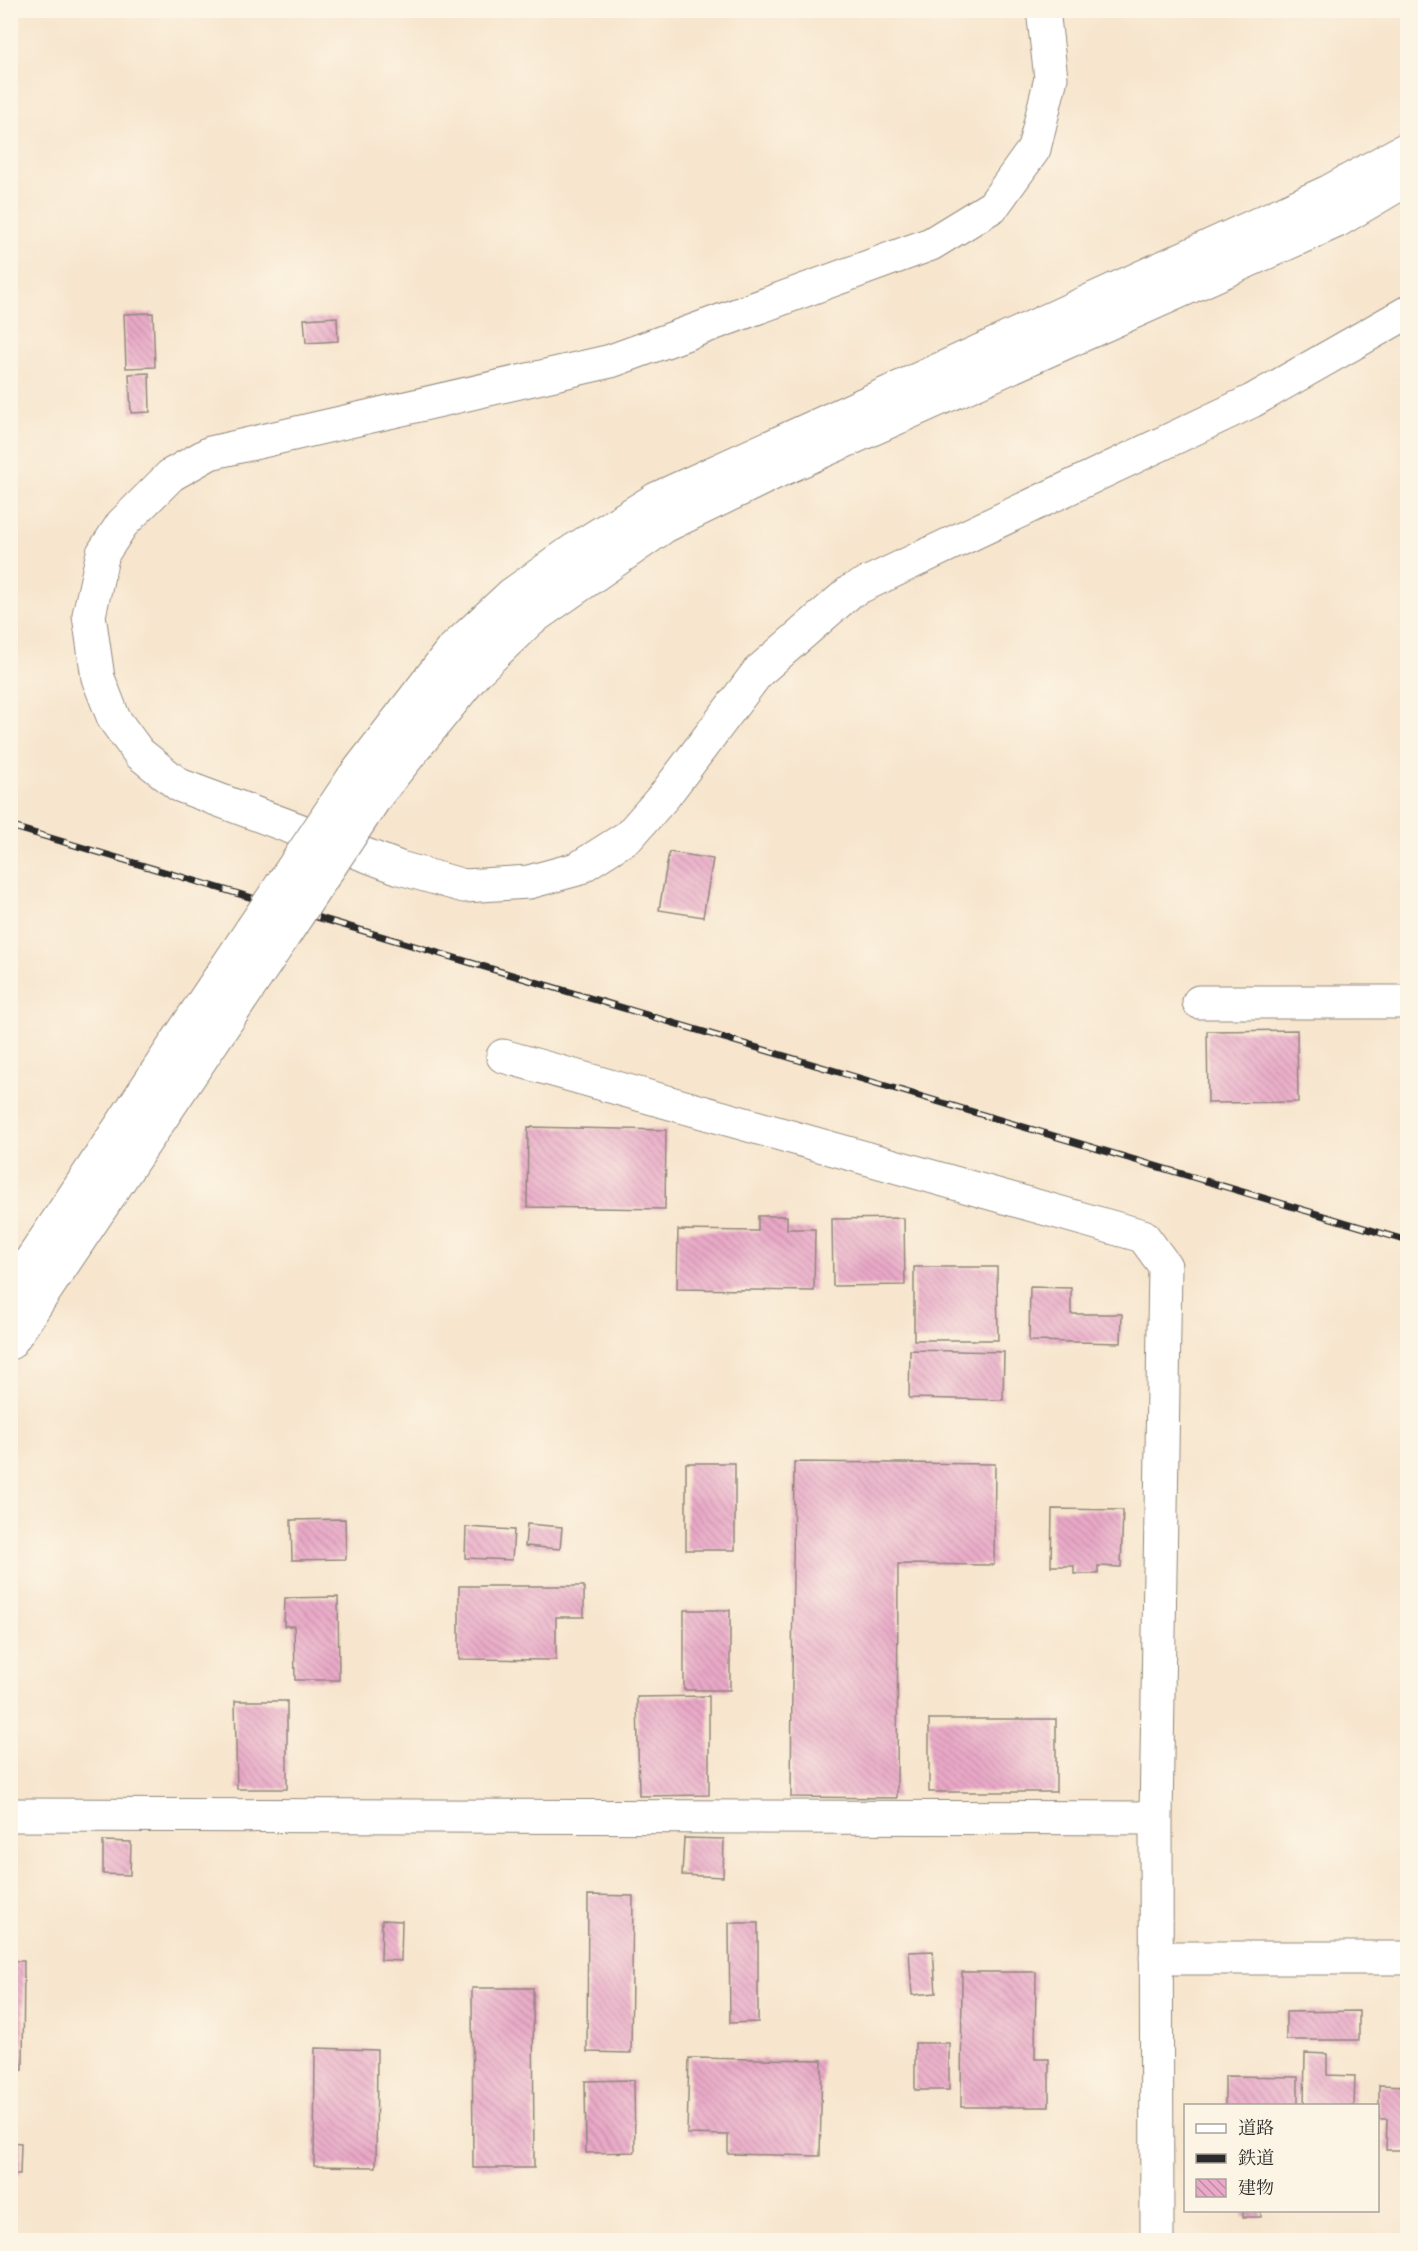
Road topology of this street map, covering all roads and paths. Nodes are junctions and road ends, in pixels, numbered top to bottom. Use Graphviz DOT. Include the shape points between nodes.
graph roads {
  1 [pos="1043,10"];
  2 [pos="1407,148"];
  3 [pos="1407,179"];
  4 [pos="1407,312"];
  5 [pos="365,786"];
  6 [pos="267,934"];
  7 [pos="1199,1002"];
  8 [pos="1407,1002"];
  9 [pos="503,1056"];
  10 [pos="10,1292"];
  11 [pos="10,1343"];
  12 [pos="10,1815"];
  13 [pos="1156,1818"];
  14 [pos="1156,1958"];
  15 [pos="1407,1958"];
  16 [pos="1157,2241"];
  1 -- 4 [label="main road" via="1051,78 1034,148 993,206 931,244 611,361 210,453 171,475 122,524 103,553 89,615 98,678 114,719 139,753 179,785 400,868 464,886 529,882 578,869 629,836 758,672 851,591 1252,401"];
  2 -- 5 [label="main road" via="1328,192 656,499 511,595 451,651"];
  3 -- 5 [label="main road" via="1337,221 665,525 530,620"];
  5 -- 6 [label="main road, bridge"];
  6 -- 10 [label="main road"];
  6 -- 11 [label="main road"];
  7 -- 8 [label="main road"];
  9 -- 13 [label="main road" via="1143,1236 1165,1266"];
  12 -- 13 [label="main road"];
  13 -- 14 [label="main road"];
  14 -- 15 [label="main road"];
  14 -- 16 [label="main road"];
}
